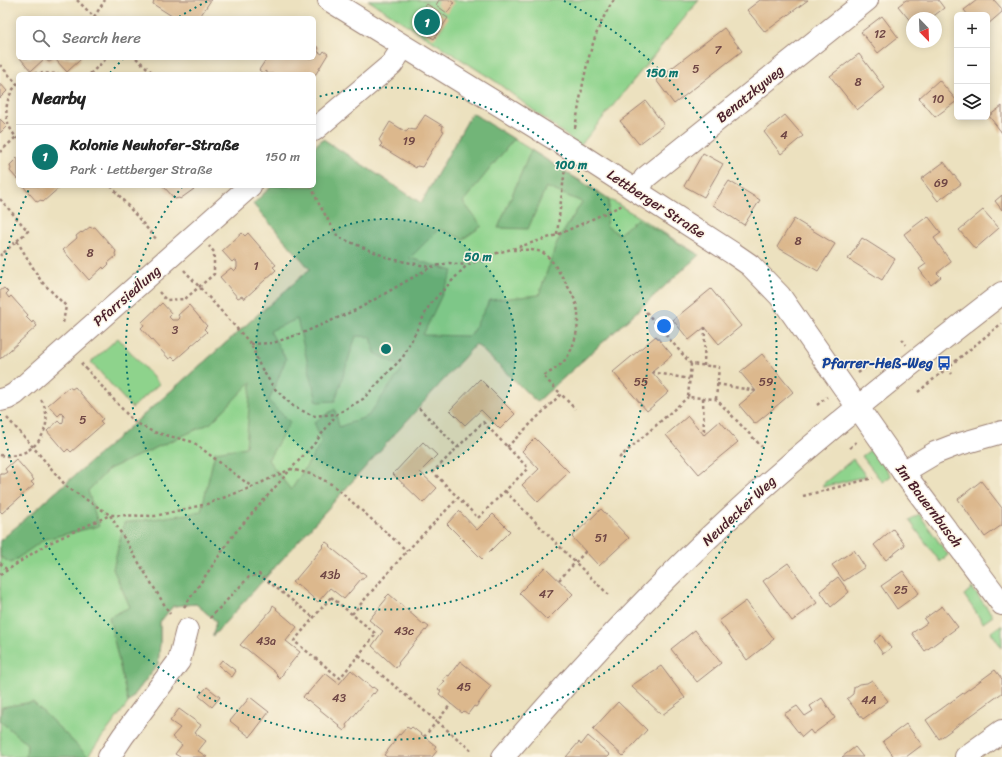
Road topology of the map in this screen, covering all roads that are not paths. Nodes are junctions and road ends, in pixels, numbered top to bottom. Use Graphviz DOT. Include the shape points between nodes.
graph roads {
  1 [pos="329,0"];
  2 [pos="867,0"];
  3 [pos="403,47"];
  4 [pos="316,128"];
  5 [pos="248,188"];
  6 [pos="632,197"];
  7 [pos="1002,293"];
  8 [pos="857,407"];
  9 [pos="4,409"];
  10 [pos="1002,432"];
  11 [pos="903,472"];
  12 [pos="1002,604"];
  13 [pos="187,630"];
  14 [pos="1002,731"];
  15 [pos="109,757"];
  16 [pos="503,757"];
  17 [pos="966,757"];
  1 -- 3 [label="street, Lettberger Straße"];
  2 -- 6 [label="street, Benatzkyweg" via="645,178"];
  3 -- 4 [label="street" via="392,64"];
  3 -- 6 [label="street, Lettberger Straße"];
  5 -- 9 [label="street, Pfarrsiedlung" via="8,398"];
  6 -- 8 [label="street, Lettberger Straße" via="750,265 780,296"];
  7 -- 8 [label="street, Neudecker Weg"];
  8 -- 11 [label="street, Im Bauernbusch"];
  8 -- 16 [label="street, Neudecker Weg" via="780,473 629,616"];
  10 -- 11 [label="street" via="935,453"];
  11 -- 12 [label="street, Im Bauernbusch"];
  13 -- 15 [label="street" via="179,662"];
  14 -- 17 [label="street"];
}
